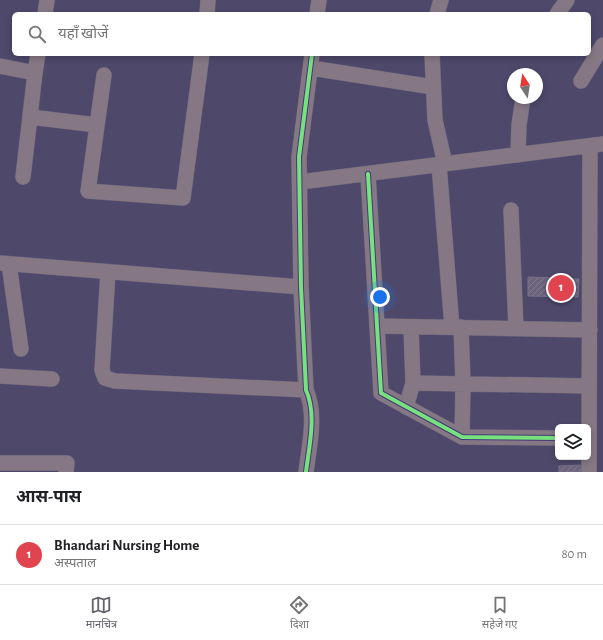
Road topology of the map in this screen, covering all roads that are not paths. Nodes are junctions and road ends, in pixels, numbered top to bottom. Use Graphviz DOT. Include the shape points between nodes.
graph roads {
  1 [pos="47,0"];
  2 [pos="208,0"];
  3 [pos="319,0"];
  4 [pos="441,0"];
  5 [pos="567,0"];
  6 [pos="45,12"];
  7 [pos="207,12"];
  8 [pos="317,12"];
  9 [pos="438,12"];
  10 [pos="558,12"];
  11 [pos="600,55"];
  12 [pos="38,56"];
  13 [pos="202,56"];
  14 [pos="432,56"];
  15 [pos="311,61"];
  16 [pos="0,66"];
  17 [pos="34,73"];
  18 [pos="104,75"];
  19 [pos="581,81"];
  20 [pos="433,87"];
  21 [pos="522,104"];
  22 [pos="30,116"];
  23 [pos="97,125"];
  24 [pos="597,145"];
  25 [pos="518,155"];
  26 [pos="442,164"];
  27 [pos="368,174"];
  28 [pos="23,177"];
  29 [pos="300,182"];
  30 [pos="597,209"];
  31 [pos="511,210"];
  32 [pos="4,264"];
  33 [pos="108,272"];
  34 [pos="301,287"];
  35 [pos="596,303"];
  36 [pos="377,326"];
  37 [pos="411,326"];
  38 [pos="456,327"];
  39 [pos="516,328"];
  40 [pos="590,330"];
  41 [pos="21,349"];
  42 [pos="0,376"];
  43 [pos="52,379"];
  44 [pos="413,383"];
  45 [pos="463,384"];
  46 [pos="589,386"];
  47 [pos="306,390"];
  48 [pos="596,406"];
  49 [pos="406,407"];
  50 [pos="591,429"];
  51 [pos="462,437"];
  52 [pos="555,438"];
  53 [pos="589,460"];
  54 [pos="0,463"];
  55 [pos="16,467"];
  56 [pos="66,472"];
  57 [pos="306,472"];
  58 [pos="589,472"];
  1 -- 6 [label="street"];
  2 -- 7 [label="street"];
  3 -- 8 [label="street"];
  4 -- 9 [label="street"];
  5 -- 10 [label="street"];
  11 -- 19 [label="street"];
  12 -- 17 [label="street"];
  13 -- 23 [label="street" via="183,198 88,191"];
  14 -- 20 [label="street"];
  15 -- 20 [label="street"];
  15 -- 29 [label="street" via="299,157"];
  16 -- 17 [label="street"];
  17 -- 22 [label="street"];
  18 -- 23 [label="street"];
  20 -- 26 [label="street"];
  21 -- 25 [label="street"];
  22 -- 23 [label="street"];
  22 -- 28 [label="street"];
  24 -- 25 [label="street"];
  24 -- 30 [label="street"];
  25 -- 26 [label="street"];
  26 -- 27 [label="street"];
  26 -- 38 [label="street"];
  27 -- 29 [label="street"];
  27 -- 36 [label="street"];
  29 -- 34 [label="street"];
  30 -- 35 [label="street"];
  31 -- 39 [label="street"];
  32 -- 33 [label="street"];
  32 -- 41 [label="street"];
  33 -- 34 [label="street"];
  33 -- 47 [label="street" via="102,370 105,378 115,381"];
  34 -- 47 [label="street"];
  35 -- 40 [label="street"];
  36 -- 37 [label="street"];
  36 -- 49 [label="street" via="381,393"];
  37 -- 38 [label="street"];
  37 -- 44 [label="street"];
  38 -- 39 [label="street"];
  38 -- 45 [label="street"];
  39 -- 40 [label="street"];
  40 -- 46 [label="street"];
  42 -- 43 [label="street"];
  44 -- 45 [label="street"];
  44 -- 49 [label="street"];
  45 -- 46 [label="street"];
  45 -- 51 [label="street"];
  46 -- 48 [label="street"];
  47 -- 57 [label="street" via="312,412"];
  48 -- 50 [label="street"];
  49 -- 51 [label="street"];
  51 -- 52 [label="street"];
  53 -- 58 [label="street"];
  54 -- 55 [label="street"];
  55 -- 56 [label="street" via="67,463"];
}
